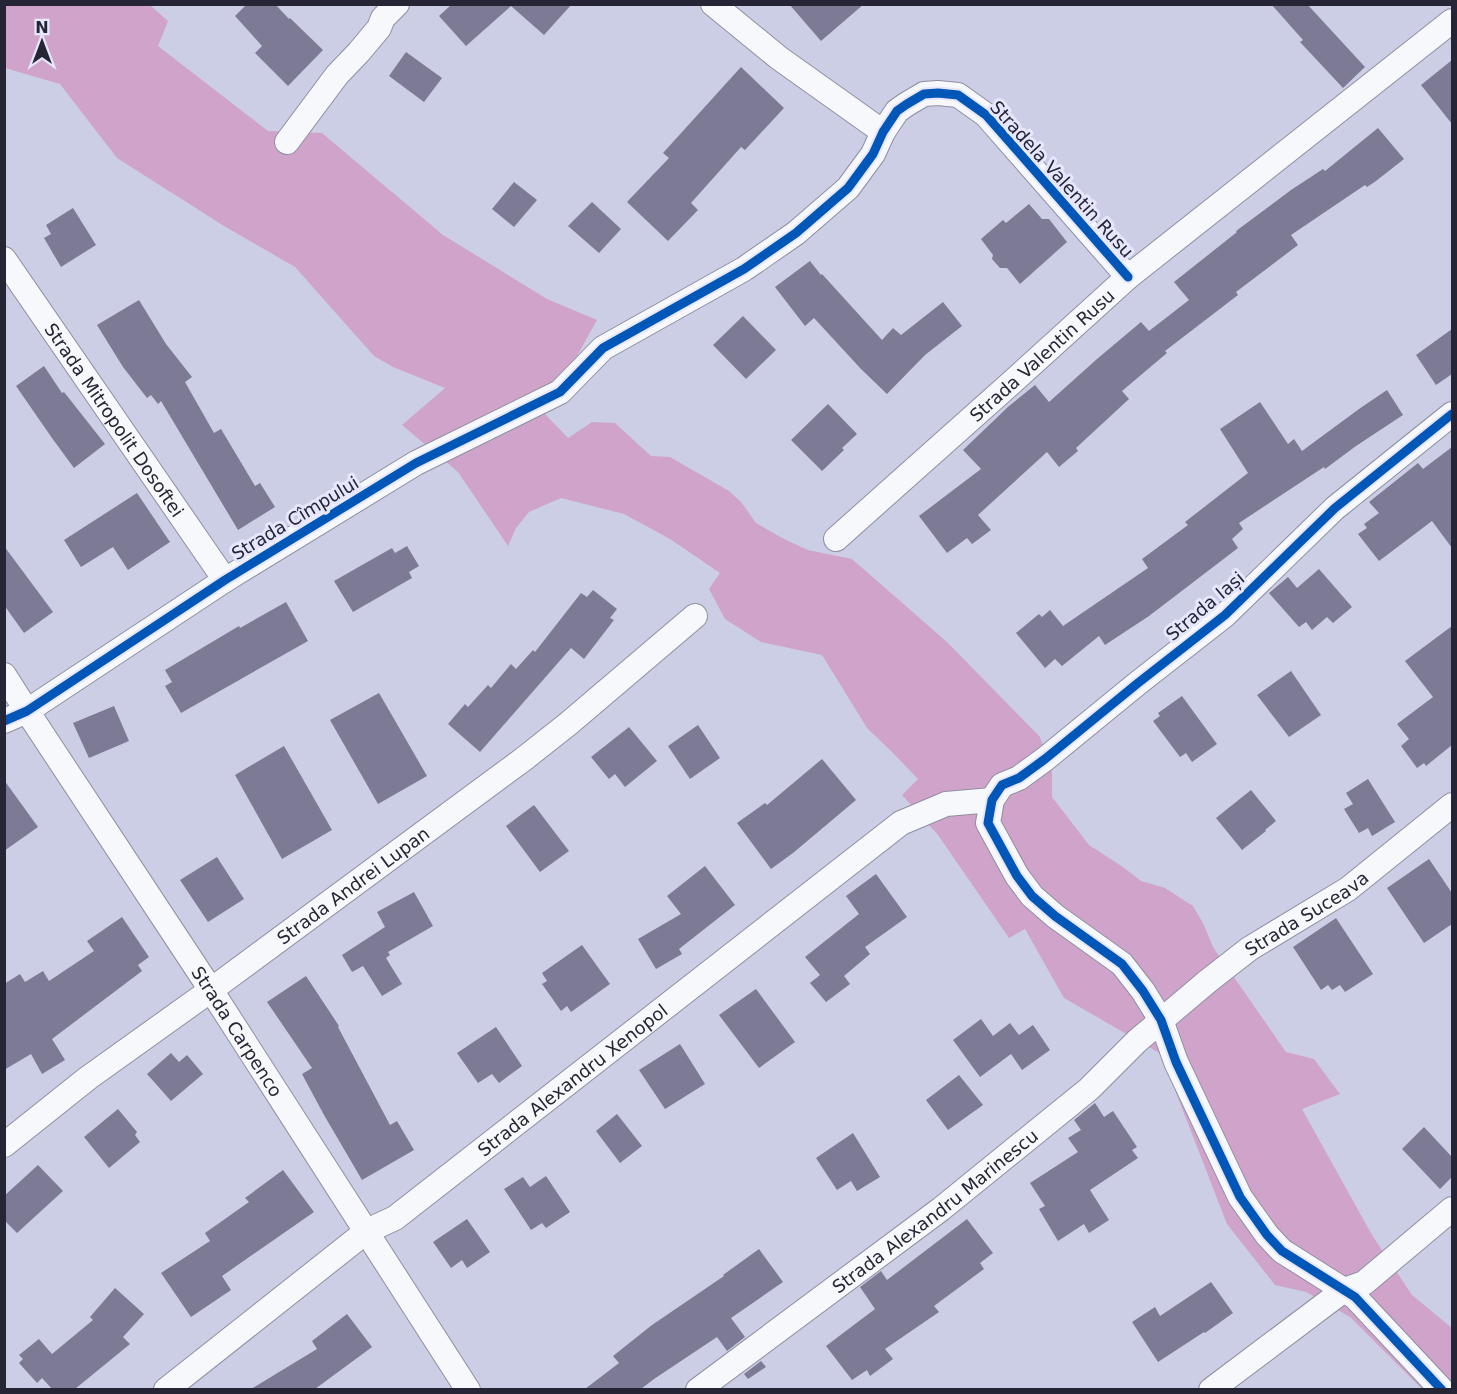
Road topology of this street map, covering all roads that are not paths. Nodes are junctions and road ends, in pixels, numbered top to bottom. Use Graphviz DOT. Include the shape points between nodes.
graph roads {
  1 [pos="713,4"];
  2 [pos="383,9"];
  3 [pos="1452,21"];
  4 [pos="883,132"];
  5 [pos="287,142"];
  6 [pos="4,259"];
  7 [pos="1128,277"];
  8 [pos="603,348"];
  9 [pos="1452,414"];
  10 [pos="836,539"];
  11 [pos="225,580"];
  12 [pos="695,616"];
  13 [pos="4,675"];
  14 [pos="27,711"];
  15 [pos="4,721"];
  16 [pos="1452,805"];
  17 [pos="990,812"];
  18 [pos="211,990"];
  19 [pos="1161,1020"];
  20 [pos="4,1145"];
  21 [pos="1452,1209"];
  22 [pos="367,1231"];
  23 [pos="1344,1290"];
  24 [pos="166,1389"];
  25 [pos="468,1389"];
  26 [pos="698,1389"];
  27 [pos="1210,1389"];
  28 [pos="1442,1389"];
  1 -- 4 [label="street" via="779,58"];
  2 -- 5 [label="street" via="379,28 337,75"];
  3 -- 7 [label="street, Strada Valentin Rusu"];
  4 -- 7 [label="street, Stradela Valentin Rusu" via="897,111 924,94 958,95 986,116"];
  4 -- 8 [label="street, Stradela Valentin Rusu" via="873,154 848,188 796,233 744,269"];
  6 -- 11 [label="street, Strada Mitropolit Dosoftei"];
  7 -- 10 [label="street, Strada Valentin Rusu"];
  8 -- 11 [label="street, Strada Cîmpului" via="560,392 416,463"];
  9 -- 17 [label="street, Strada Iași" via="1335,508 1225,615 1045,759 1002,784"];
  11 -- 14 [label="street, Strada Cîmpului"];
  12 -- 18 [label="street, Strada Andrei Lupan" via="525,758"];
  13 -- 14 [label="street, Strada Carpenco"];
  14 -- 15 [label="street, Strada Cîmpului"];
  14 -- 18 [label="street, Strada Carpenco"];
  16 -- 19 [label="street, Strada Suceava" via="1348,889 1249,949"];
  17 -- 19 [label="street" via="1017,876 1032,896 1122,964"];
  17 -- 22 [label="street, Strada Alexandru Xenopol" via="946,804 901,823 395,1218"];
  18 -- 20 [label="street, Strada Andrei Lupan" via="88,1078"];
  18 -- 22 [label="street, Strada Carpenco"];
  19 -- 23 [label="street" via="1176,1062 1240,1197 1282,1251"];
  19 -- 26 [label="street, Strada Alexandru Marinescu" via="1089,1089 941,1209"];
  21 -- 23 [label="street" via="1364,1283"];
  22 -- 24 [label="street, Strada Alexandru Xenopol"];
  22 -- 25 [label="street, Strada Carpenco"];
  23 -- 27 [label="street"];
  23 -- 28 [label="street"];
}
